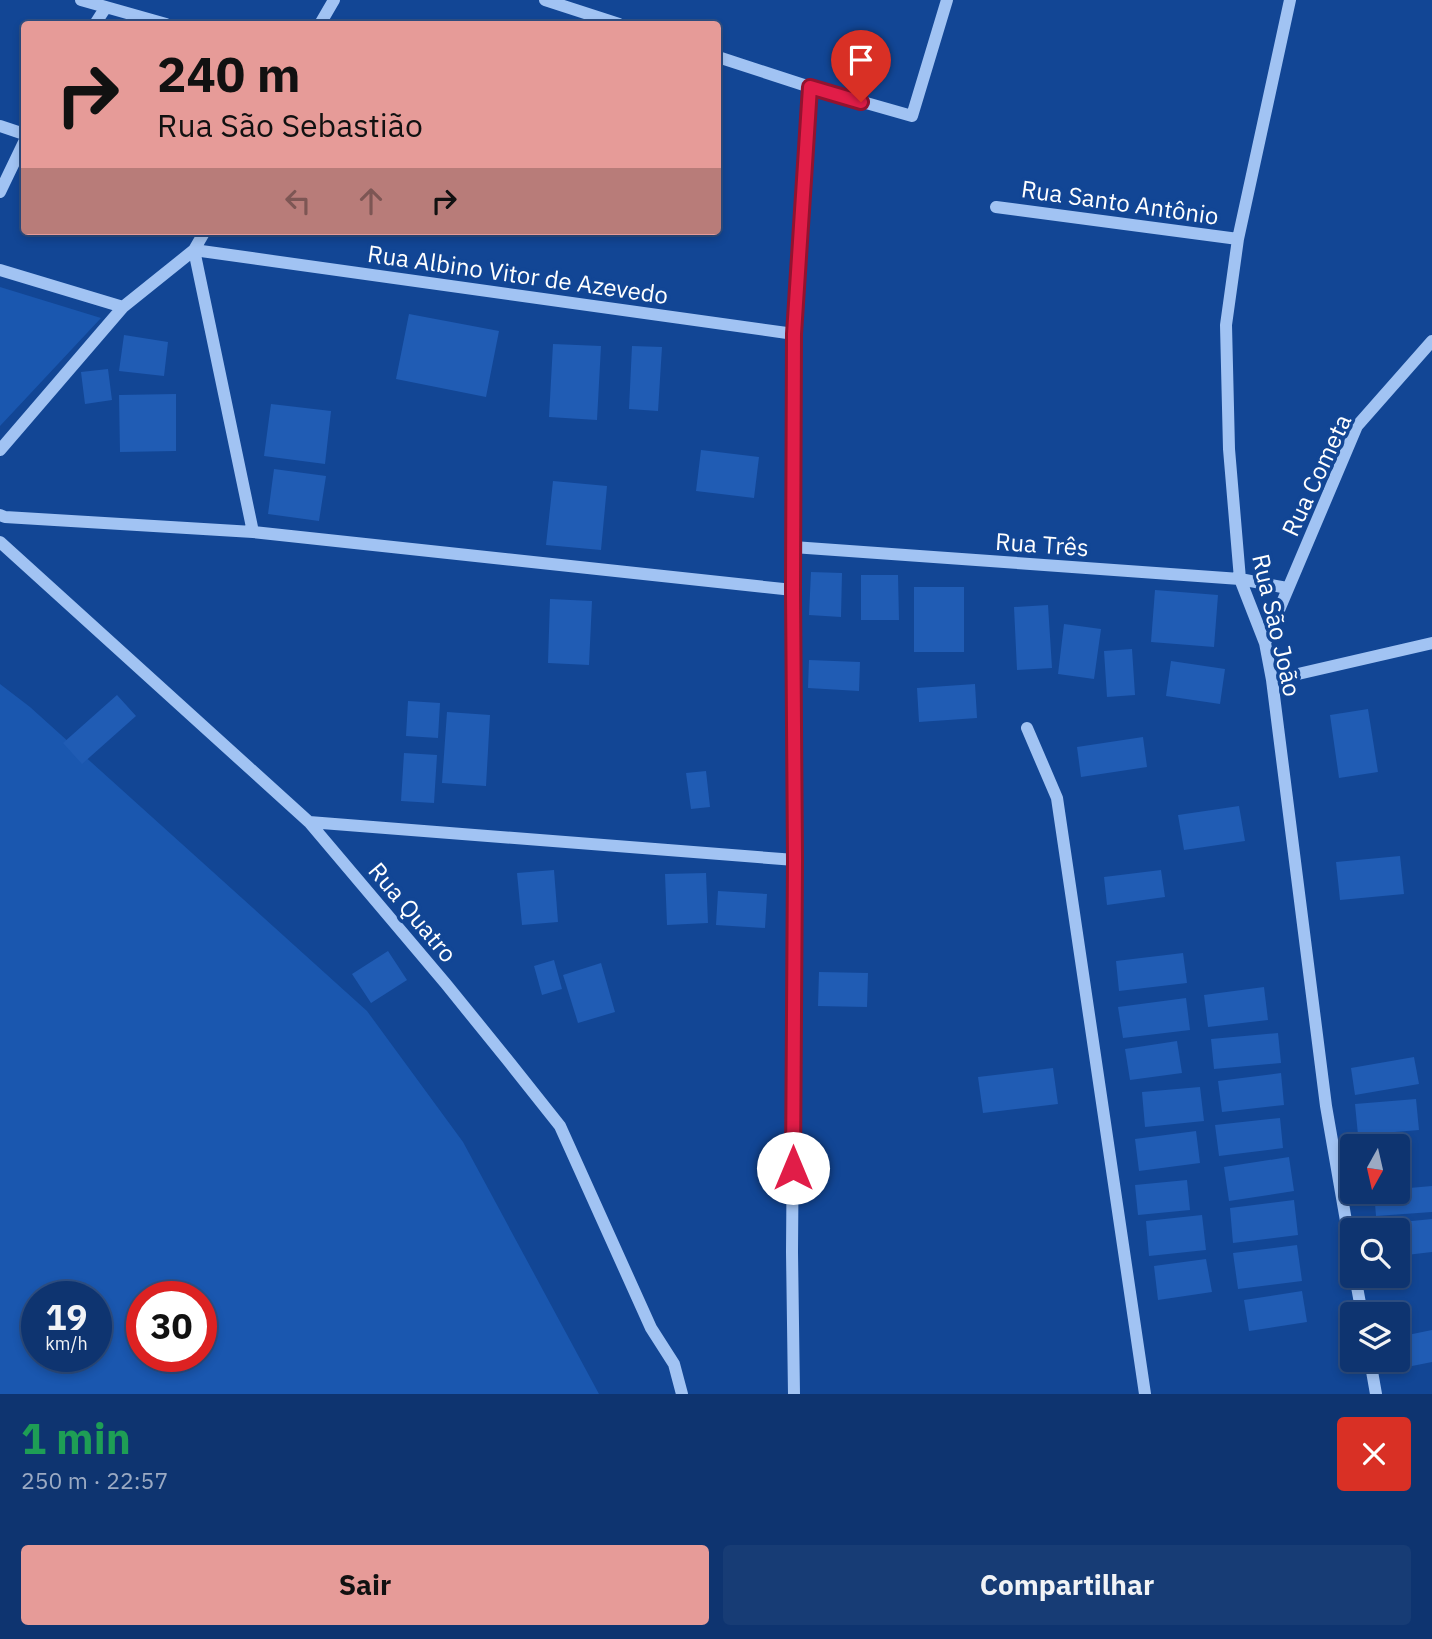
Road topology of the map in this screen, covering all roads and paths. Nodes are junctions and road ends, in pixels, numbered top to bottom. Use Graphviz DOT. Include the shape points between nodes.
graph roads {
  1 [pos="81,0"];
  2 [pos="334,0"];
  3 [pos="545,0"];
  4 [pos="947,0"];
  5 [pos="1290,0"];
  6 [pos="106,7"];
  7 [pos="97,21"];
  8 [pos="155,21"];
  9 [pos="322,21"];
  10 [pos="610,21"];
  11 [pos="721,58"];
  12 [pos="810,87"];
  13 [pos="0,126"];
  14 [pos="21,133"];
  15 [pos="21,148"];
  16 [pos="0,192"];
  17 [pos="996,206"];
  18 [pos="203,235"];
  19 [pos="1238,239"];
  20 [pos="194,250"];
  21 [pos="0,270"];
  22 [pos="123,307"];
  23 [pos="794,334"];
  24 [pos="1432,341"];
  25 [pos="0,450"];
  26 [pos="0,515"];
  27 [pos="253,532"];
  28 [pos="0,542"];
  29 [pos="793,547"];
  30 [pos="1240,579"];
  31 [pos="1287,588"];
  32 [pos="793,590"];
  33 [pos="1265,643"];
  34 [pos="1432,643"];
  35 [pos="1272,680"];
  36 [pos="1027,728"];
  37 [pos="309,822"];
  38 [pos="795,860"];
  39 [pos="1346,1218"];
  40 [pos="1372,1372"];
  41 [pos="682,1394"];
  42 [pos="794,1394"];
  43 [pos="1145,1394"];
  44 [pos="1376,1394"];
  1 -- 6 [label="street"];
  2 -- 9 [label="street"];
  3 -- 10 [label="street"];
  4 -- 12 [label="street" via="912,116"];
  5 -- 19 [label="street, Rua São João"];
  6 -- 7 [label="street"];
  6 -- 8 [label="street"];
  11 -- 12 [label="street"];
  12 -- 23 [label="street"];
  13 -- 14 [label="street"];
  15 -- 16 [label="street"];
  17 -- 19 [label="street, Rua Santo Antônio"];
  18 -- 20 [label="street"];
  19 -- 30 [label="street, Rua São João" via="1226,326 1228,449"];
  20 -- 22 [label="street"];
  20 -- 23 [label="street, Rua Albino Vitor de Azevedo"];
  20 -- 27 [label="street"];
  21 -- 22 [label="street"];
  22 -- 25 [label="street"];
  23 -- 29 [label="street"];
  24 -- 31 [label="street, Rua Cometa" via="1357,426"];
  26 -- 27 [label="street"];
  27 -- 32 [label="street"];
  28 -- 37 [label="street, Rua Quatro"];
  29 -- 30 [label="street, Rua Três"];
  29 -- 32 [label="street"];
  30 -- 31 [label="street, Rua Três"];
  30 -- 33 [label="street, Rua São João"];
  31 -- 33 [label="street, Rua Cometa"];
  32 -- 38 [label="street"];
  33 -- 35 [label="street, Rua São João"];
  34 -- 35 [label="street"];
  35 -- 39 [label="street, Rua São João" via="1326,1106"];
  36 -- 43 [label="street" via="1057,798"];
  37 -- 38 [label="street"];
  37 -- 41 [label="street, Rua Quatro" via="560,1126 651,1328 674,1364"];
  38 -- 42 [label="street"];
  40 -- 44 [label="street"];
}
